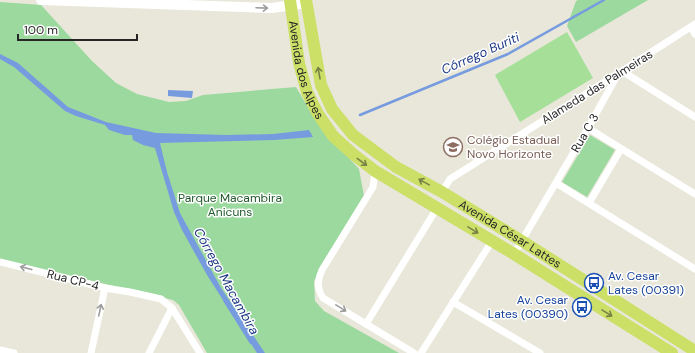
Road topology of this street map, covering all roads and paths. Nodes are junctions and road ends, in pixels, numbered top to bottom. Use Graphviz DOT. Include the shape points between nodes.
graph roads {
  1 [pos="41,0"];
  2 [pos="306,2"];
  3 [pos="291,3"];
  4 [pos="693,25"];
  5 [pos="695,34"];
  6 [pos="620,72"];
  7 [pos="332,109"];
  8 [pos="695,117"];
  9 [pos="588,128"];
  10 [pos="333,136"];
  11 [pos="621,149"];
  12 [pos="375,171"];
  13 [pos="556,183"];
  14 [pos="442,192"];
  15 [pos="695,194"];
  16 [pos="589,203"];
  17 [pos="437,208"];
  18 [pos="492,241"];
  19 [pos="522,241"];
  20 [pos="514,254"];
  21 [pos="0,262"];
  22 [pos="695,269"];
  23 [pos="105,288"];
  24 [pos="453,302"];
  25 [pos="172,308"];
  26 [pos="366,324"];
  27 [pos="674,338"];
  28 [pos="0,350"];
  29 [pos="695,351"];
  30 [pos="667,352"];
  31 [pos="14,353"];
  32 [pos="91,353"];
  33 [pos="149,353"];
  34 [pos="200,353"];
  35 [pos="414,353"];
  36 [pos="420,353"];
  37 [pos="540,353"];
  1 -- 3 [label="main road, one-way" via="272,8"];
  2 -- 3 [label="main road"];
  7 -- 2 [label="main road, Avenida dos Alpes, one-way" via="321,85"];
  3 -- 10 [label="main road, Avenida dos Alpes" via="299,63 307,92"];
  4 -- 5 [label="street"];
  4 -- 6 [label="street, Alameda das Palmeiras"];
  6 -- 8 [label="street"];
  6 -- 9 [label="street, Rua C 3"];
  6 -- 14 [label="street, Alameda das Palmeiras" via="450,179"];
  14 -- 7 [label="main road, Avenida César Lattes, one-way" via="396,166 353,136"];
  9 -- 11 [label="street"];
  9 -- 13 [label="street, Rua C 3"];
  10 -- 12 [label="main road, Avenida César Lattes, one-way"];
  11 -- 15 [label="street"];
  11 -- 16 [label="street"];
  12 -- 17 [label="main road, Avenida César Lattes"];
  12 -- 26 [label="street, one-way" via="373,187 318,280 318,290 324,298"];
  13 -- 16 [label="street"];
  13 -- 19 [label="street, Rua C 3"];
  14 -- 19 [label="main road, Avenida César Lattes"];
  16 -- 22 [label="street"];
  17 -- 18 [label="main road, Avenida César Lattes, one-way"];
  17 -- 26 [label="street"];
  18 -- 20 [label="main road, Avenida César Lattes"];
  18 -- 24 [label="street"];
  19 -- 20 [label="street, Rua C 3"];
  19 -- 27 [label="main road, Avenida César Lattes"];
  20 -- 30 [label="main road, Avenida César Lattes, one-way"];
  23 -- 21 [label="street, Rua CP-4, one-way"];
  23 -- 25 [label="street" via="161,300"];
  32 -- 23 [label="street, Rua CP-4, one-way"];
  24 -- 36 [label="street"];
  24 -- 37 [label="street"];
  25 -- 33 [label="street"];
  25 -- 34 [label="street"];
  26 -- 35 [label="street"];
  27 -- 29 [label="main road, Avenida César Lattes"];
  27 -- 30 [label="street"];
  28 -- 31 [label="street"];
}
